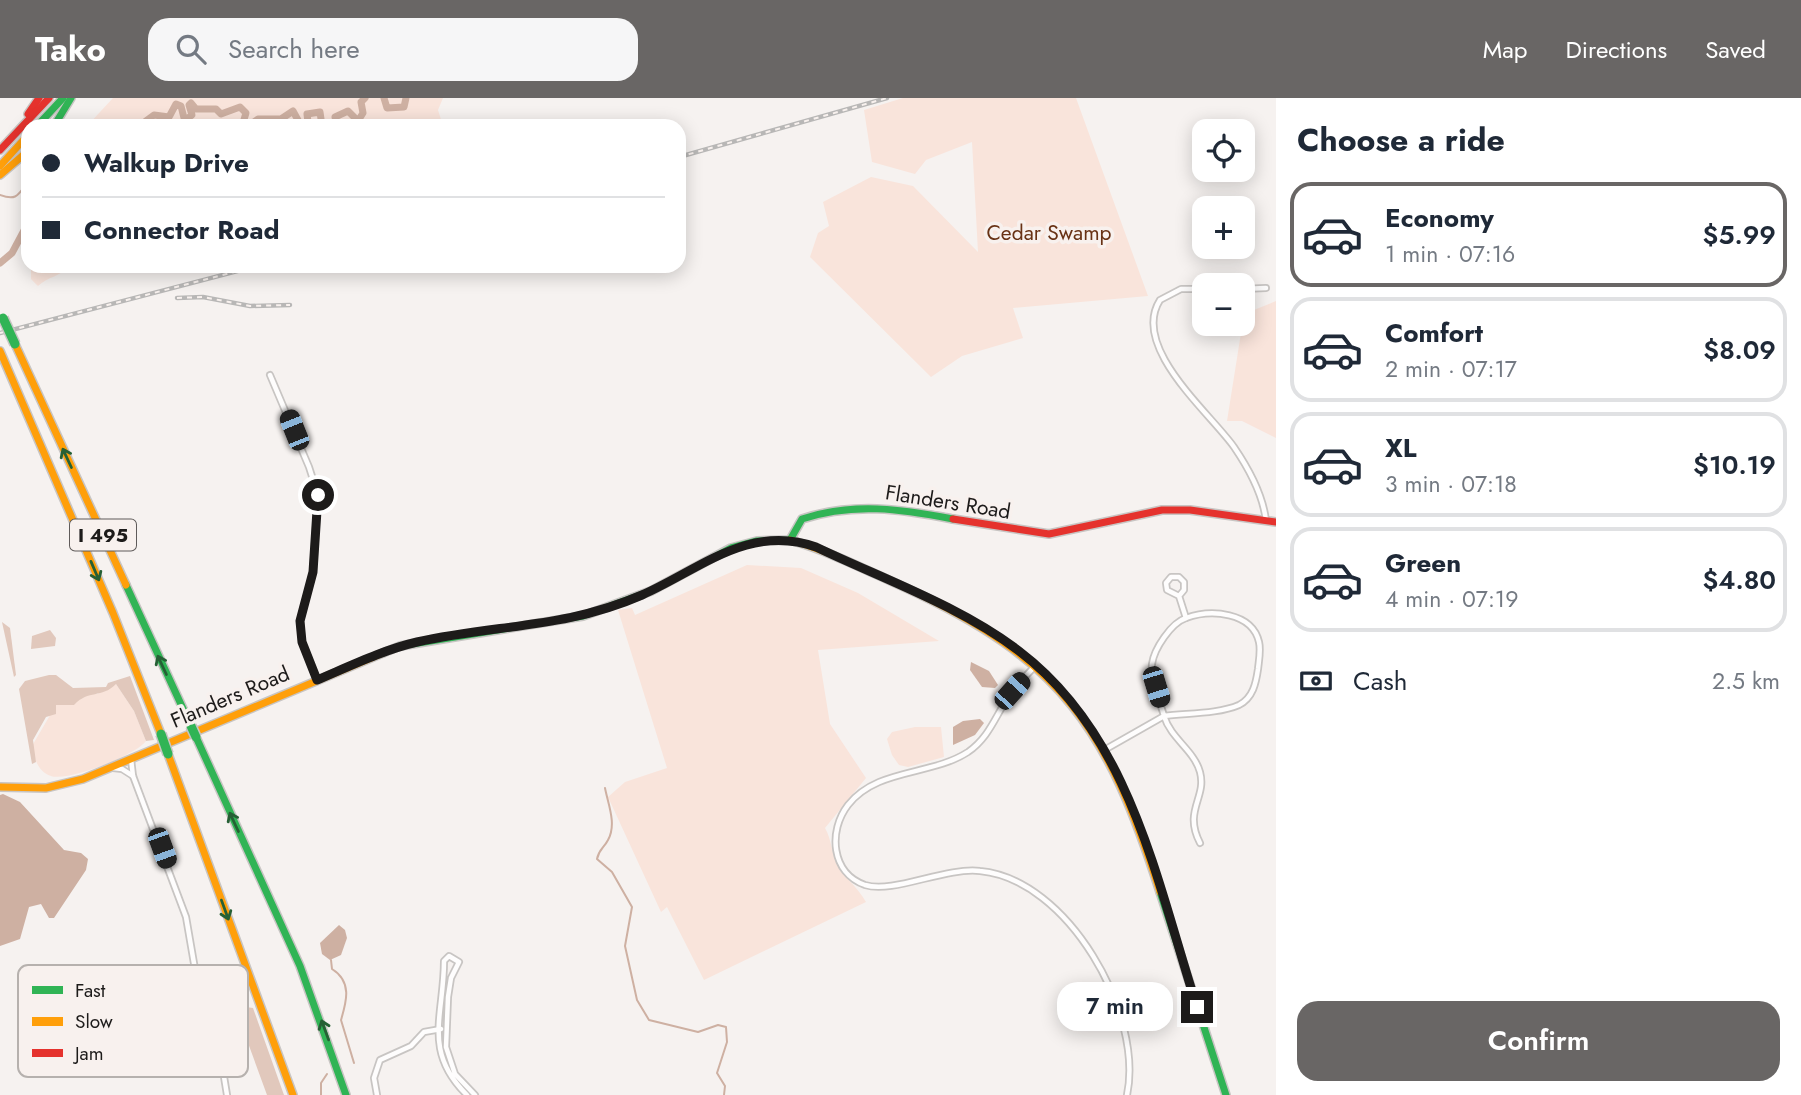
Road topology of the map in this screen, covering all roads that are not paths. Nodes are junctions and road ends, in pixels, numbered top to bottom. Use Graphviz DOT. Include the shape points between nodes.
graph roads {
  1 [pos="39,98"];
  2 [pos="49,98"];
  3 [pos="63,98"];
  4 [pos="71,98"];
  5 [pos="24,119"];
  6 [pos="29,119"];
  7 [pos="44,119"];
  8 [pos="59,119"];
  9 [pos="21,123"];
  10 [pos="21,127"];
  11 [pos="9,140"];
  12 [pos="21,143"];
  13 [pos="0,150"];
  14 [pos="21,158"];
  15 [pos="0,166"];
  16 [pos="0,175"];
  17 [pos="1255,288"];
  18 [pos="1266,288"];
  19 [pos="1192,289"];
  20 [pos="1,315"];
  21 [pos="0,351"];
  22 [pos="270,375"];
  23 [pos="1271,522"];
  24 [pos="790,540"];
  25 [pos="1179,596"];
  26 [pos="1186,618"];
  27 [pos="1036,665"];
  28 [pos="317,680"];
  29 [pos="1164,716"];
  30 [pos="1106,749"];
  31 [pos="131,759"];
  32 [pos="113,768"];
  33 [pos="133,776"];
  34 [pos="0,787"];
  35 [pos="1200,843"];
  36 [pos="194,965"];
  37 [pos="245,965"];
  38 [pos="248,972"];
  39 [pos="442,1029"];
  40 [pos="224,1077"];
  41 [pos="227,1095"];
  42 [pos="293,1095"];
  43 [pos="346,1095"];
  44 [pos="377,1095"];
  45 [pos="467,1095"];
  46 [pos="475,1095"];
  47 [pos="1127,1095"];
  48 [pos="1226,1095"];
  1 -- 5 [label="main road"];
  2 -- 6 [label="main road"];
  3 -- 7 [label="main road"];
  4 -- 8 [label="main road"];
  9 -- 11 [label="main road"];
  10 -- 11 [label="main road"];
  11 -- 13 [label="main road"];
  12 -- 15 [label="main road"];
  14 -- 16 [label="main road"];
  17 -- 18 [label="street"];
  19 -- 23 [label="street" via="1181,289 1160,300 1154,320 1157,337 1172,374 1242,459"];
  43 -- 20 [label="main road, I 495, one-way, bridge" via="300,966"];
  21 -- 37 [label="main road, I 495, one-way, bridge" via="113,613"];
  22 -- 28 [label="street" via="318,495 313,572 300,621 302,642"];
  23 -- 24 [label="main road, Flanders Road" via="1170,509 1049,534 865,508 806,517"];
  24 -- 27 [label="main road" via="816,547 956,614"];
  24 -- 28 [label="main road, Flanders Road" via="731,548 651,591 583,616 414,642"];
  25 -- 25 [label="street" via="1184,583 1171,577 1167,590"];
  25 -- 26 [label="street"];
  26 -- 29 [label="street" via="1174,627 1153,660 1152,675"];
  26 -- 29 [label="street" via="1229,615 1245,620 1259,640 1257,674 1251,695 1239,705"];
  27 -- 30 [label="main road" via="1079,709"];
  27 -- 47 [label="street" via="970,751 882,781 856,797 838,821 837,853 847,873 866,885 881,887 938,873 982,871 1021,883 1041,897 1081,939 1111,994 1128,1042"];
  28 -- 31 [label="main road, Flanders Road"];
  29 -- 30 [label="street"];
  29 -- 35 [label="street" via="1171,734 1200,772 1192,823"];
  30 -- 48 [label="main road" via="1134,812"];
  31 -- 32 [label="main road, Flanders Road"];
  31 -- 33 [label="street"];
  32 -- 33 [label="street"];
  32 -- 34 [label="main road, Flanders Road" via="57,786"];
  33 -- 36 [label="street" via="186,917"];
  38 -- 42 [label="main road, I 495, one-way, bridge"];
  39 -- 39 [label="street" via="451,978 459,962 449,956 444,961"];
  39 -- 44 [label="street" via="424,1032 411,1046 380,1060 374,1078"];
  39 -- 45 [label="street" via="441,1056 446,1071"];
  39 -- 46 [label="street" via="452,1068"];
  40 -- 41 [label="street"];
}
